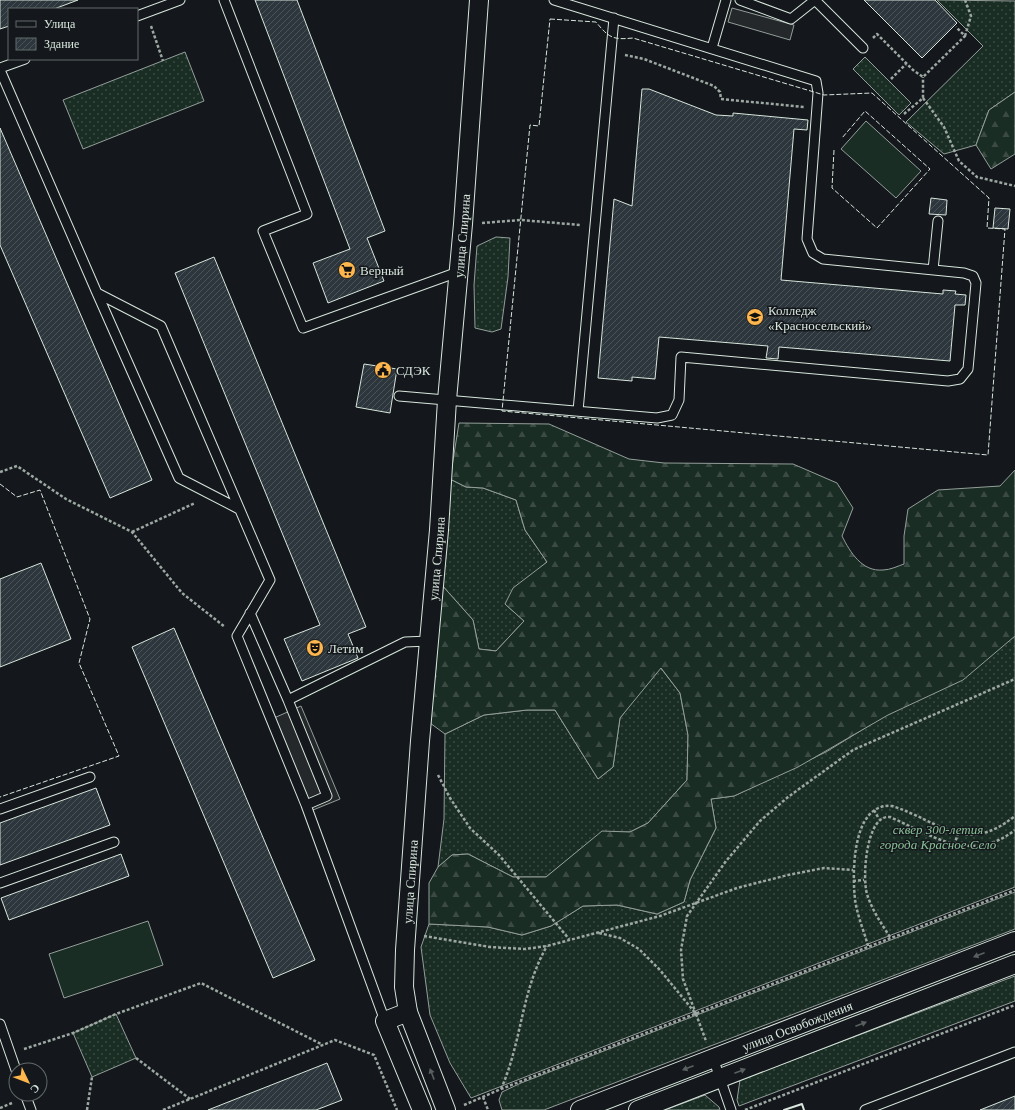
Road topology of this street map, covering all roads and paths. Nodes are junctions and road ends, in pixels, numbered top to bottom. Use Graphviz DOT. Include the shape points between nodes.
graph roads {
  1 [pos="180,0"];
  2 [pos="224,0"];
  3 [pos="479,0"];
  4 [pos="554,0"];
  5 [pos="726,0"];
  6 [pos="740,0"];
  7 [pos="815,0"];
  8 [pos="965,0"];
  9 [pos="138,16"];
  10 [pos="614,18"];
  11 [pos="150,24"];
  12 [pos="956,27"];
  13 [pos="867,33"];
  14 [pos="965,36"];
  15 [pos="712,48"];
  16 [pos="863,48"];
  17 [pos="611,54"];
  18 [pos="22,60"];
  19 [pos="163,61"];
  20 [pos="906,64"];
  21 [pos="0,69"];
  22 [pos="924,77"];
  23 [pos="891,79"];
  24 [pos="923,98"];
  25 [pos="817,108"];
  26 [pos="904,114"];
  27 [pos="1015,186"];
  28 [pos="938,221"];
  29 [pos="463,224"];
  30 [pos="595,226"];
  31 [pos="933,270"];
  32 [pos="458,272"];
  33 [pos="97,293"];
  34 [pos="399,396"];
  35 [pos="447,400"];
  36 [pos="578,411"];
  37 [pos="0,472"];
  38 [pos="212,495"];
  39 [pos="239,509"];
  40 [pos="132,532"];
  41 [pos="250,613"];
  42 [pos="237,636"];
  43 [pos="429,640"];
  44 [pos="1015,679"];
  45 [pos="288,700"];
  46 [pos="436,772"];
  47 [pos="90,778"];
  48 [pos="306,805"];
  49 [pos="0,810"];
  50 [pos="874,810"];
  51 [pos="1015,816"];
  52 [pos="879,819"];
  53 [pos="1015,830"];
  54 [pos="958,834"];
  55 [pos="114,842"];
  56 [pos="954,845"];
  57 [pos="853,870"];
  58 [pos="864,880"];
  59 [pos="853,881"];
  60 [pos="0,882"];
  61 [pos="1015,890"];
  62 [pos="695,902"];
  63 [pos="406,931"];
  64 [pos="598,933"];
  65 [pos="890,938"];
  66 [pos="569,939"];
  67 [pos="1015,941"];
  68 [pos="547,946"];
  69 [pos="868,946"];
  70 [pos="1015,964"];
  71 [pos="1015,1005"];
  72 [pos="408,1012"];
  73 [pos="696,1014"];
  74 [pos="385,1021"];
  75 [pos="0,1024"];
  76 [pos="323,1045"];
  77 [pos="1015,1052"];
  78 [pos="11,1054"];
  79 [pos="136,1058"];
  80 [pos="713,1058"];
  81 [pos="14,1062"];
  82 [pos="92,1077"];
  83 [pos="720,1078"];
  84 [pos="501,1089"];
  85 [pos="483,1097"];
  86 [pos="190,1099"];
  87 [pos="455,1108"];
  88 [pos="87,1110"];
  89 [pos="163,1110"];
  90 [pos="397,1110"];
  91 [pos="422,1110"];
  92 [pos="488,1110"];
  93 [pos="580,1110"];
  94 [pos="638,1110"];
  95 [pos="730,1110"];
  96 [pos="744,1110"];
  97 [pos="865,1110"];
  1 -- 9 [label="lane"];
  2 -- 32 [label="lane" via="307,214 262,231 303,328"];
  3 -- 29 [label="street, улица Спирина"];
  4 -- 10 [label="lane"];
  5 -- 15 [label="lane"];
  6 -- 7 [label="lane" via="791,19"];
  7 -- 16 [label="lane"];
  8 -- 14 [label="path" via="971,16"];
  10 -- 15 [label="lane"];
  10 -- 17 [label="lane"];
  11 -- 19 [label="path"];
  12 -- 14 [label="path"];
  13 -- 20 [label="path" via="872,39 877,34"];
  14 -- 22 [label="path"];
  15 -- 25 [label="lane" via="816,81"];
  17 -- 25 [label="path" via="644,59 714,86 720,92 721,99"];
  17 -- 30 [label="lane"];
  18 -- 21 [label="lane"];
  20 -- 22 [label="path"];
  20 -- 23 [label="path"];
  21 -- 33 [label="lane"];
  22 -- 24 [label="path"];
  24 -- 26 [label="path"];
  24 -- 27 [label="path" via="944,127 959,161 977,177"];
  25 -- 31 [label="lane" via="807,238 813,253 823,259"];
  28 -- 31 [label="lane"];
  29 -- 30 [label="path" via="521,220"];
  29 -- 32 [label="street, улица Спирина"];
  30 -- 36 [label="lane"];
  31 -- 36 [label="lane" via="964,273 973,276 976,283 968,369 960,379 948,381 681,357 679,400 672,415 656,418"];
  32 -- 35 [label="street, улица Спирина"];
  33 -- 38 [label="lane" via="179,478"];
  33 -- 39 [label="lane" via="161,326"];
  34 -- 35 [label="lane"];
  35 -- 36 [label="lane"];
  35 -- 43 [label="street, улица Спирина"];
  37 -- 40 [label="path" via="17,466 66,499"];
  38 -- 39 [label="lane"];
  38 -- 40 [label="path"];
  39 -- 41 [label="lane" via="270,580"];
  40 -- 42 [label="path" via="182,593"];
  41 -- 42 [label="lane"];
  41 -- 45 [label="lane"];
  42 -- 48 [label="lane"];
  43 -- 45 [label="lane" via="405,642"];
  43 -- 63 [label="street, улица Спирина"];
  44 -- 62 [label="path" via="852,750 788,796 760,821"];
  45 -- 48 [label="lane" via="327,796"];
  46 -- 66 [label="path" via="470,828 499,855"];
  47 -- 49 [label="lane"];
  48 -- 74 [label="lane"];
  50 -- 52 [label="path"];
  50 -- 54 [label="path" via="886,805 892,806"];
  50 -- 57 [label="path" via="863,824"];
  51 -- 54 [label="path" via="995,830"];
  52 -- 56 [label="path" via="890,817"];
  52 -- 58 [label="path" via="866,856"];
  53 -- 56 [label="path" via="1000,841 967,847"];
  54 -- 56 [label="path"];
  55 -- 60 [label="lane"];
  57 -- 59 [label="path"];
  57 -- 62 [label="path" via="824,868 788,875"];
  58 -- 59 [label="path"];
  58 -- 65 [label="path" via="872,906"];
  59 -- 69 [label="path" via="855,900"];
  61 -- 65 [label="path"];
  62 -- 64 [label="path" via="660,916"];
  62 -- 73 [label="path" via="687,916 681,950 683,979"];
  63 -- 68 [label="path" via="433,939 490,947 524,949"];
  63 -- 72 [label="street, улица Спирина" via="404,987"];
  64 -- 66 [label="path"];
  64 -- 73 [label="path" via="620,938 639,949"];
  65 -- 69 [label="path"];
  66 -- 68 [label="path"];
  67 -- 80 [label="street, улица Освобождения, one-way"];
  68 -- 84 [label="path" via="529,985 514,1049"];
  69 -- 73 [label="path"];
  83 -- 70 [label="street, улица Освобождения, one-way"];
  71 -- 96 [label="path"];
  72 -- 74 [label="street"];
  87 -- 72 [label="street, улица Спирина, one-way"];
  73 -- 80 [label="path"];
  73 -- 84 [label="path"];
  74 -- 91 [label="street"];
  75 -- 78 [label="lane"];
  76 -- 78 [label="path" via="201,983 116,1014 73,1033"];
  76 -- 86 [label="path"];
  76 -- 90 [label="path" via="335,1040 374,1054"];
  77 -- 97 [label="lane"];
  78 -- 81 [label="lane"];
  79 -- 86 [label="path"];
  80 -- 83 [label="lane"];
  80 -- 93 [label="street, улица Освобождения, one-way"];
  82 -- 88 [label="path"];
  83 -- 94 [label="street, улица Освобождения"];
  83 -- 95 [label="lane"];
  84 -- 85 [label="path"];
  85 -- 87 [label="path"];
  85 -- 92 [label="path"];
  86 -- 89 [label="path"];
}
